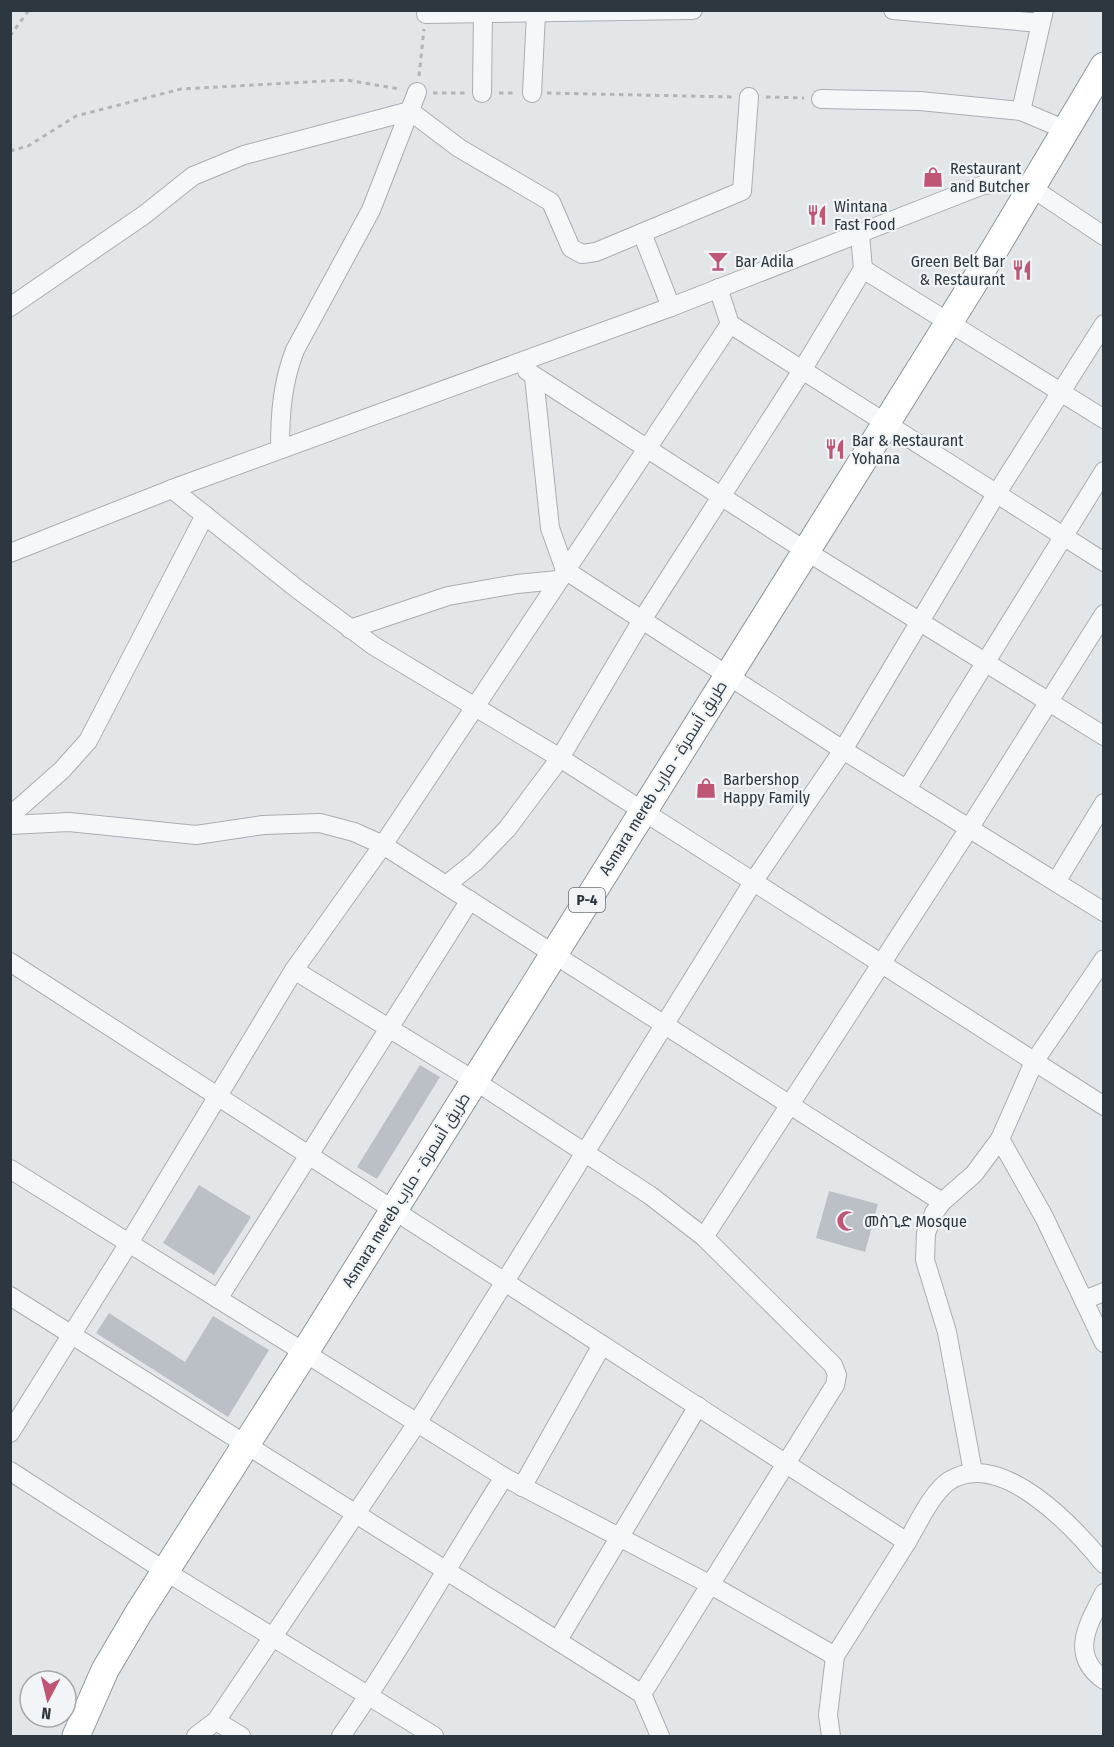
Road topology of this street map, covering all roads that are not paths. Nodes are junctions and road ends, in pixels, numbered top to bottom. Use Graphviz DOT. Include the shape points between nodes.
graph roads {
  1 [pos="693,10"];
  2 [pos="893,10"];
  3 [pos="426,14"];
  4 [pos="483,14"];
  5 [pos="536,14"];
  6 [pos="1042,17"];
  7 [pos="1101,76"];
  8 [pos="417,92"];
  9 [pos="482,93"];
  10 [pos="532,93"];
  11 [pos="749,97"];
  12 [pos="821,99"];
  13 [pos="410,111"];
  14 [pos="1021,111"];
  15 [pos="1066,130"];
  16 [pos="1032,188"];
  17 [pos="642,233"];
  18 [pos="860,234"];
  19 [pos="1104,236"];
  20 [pos="863,269"];
  21 [pos="718,288"];
  22 [pos="10,307"];
  23 [pos="671,307"];
  24 [pos="948,321"];
  25 [pos="730,324"];
  26 [pos="1104,324"];
  27 [pos="516,363"];
  28 [pos="801,372"];
  29 [pos="534,377"];
  30 [pos="1060,392"];
  31 [pos="1104,419"];
  32 [pos="885,425"];
  33 [pos="645,448"];
  34 [pos="280,449"];
  35 [pos="1104,471"];
  36 [pos="172,489"];
  37 [pos="995,496"];
  38 [pos="721,497"];
  39 [pos="205,515"];
  40 [pos="1062,537"];
  41 [pos="806,551"];
  42 [pos="10,553"];
  43 [pos="1104,562"];
  44 [pos="561,575"];
  45 [pos="1104,614"];
  46 [pos="642,620"];
  47 [pos="922,621"];
  48 [pos="350,629"];
  49 [pos="987,662"];
  50 [pos="728,674"];
  51 [pos="1050,701"];
  52 [pos="476,705"];
  53 [pos="1104,736"];
  54 [pos="843,750"];
  55 [pos="560,758"];
  56 [pos="907,789"];
  57 [pos="1104,803"];
  58 [pos="642,811"];
  59 [pos="10,816"];
  60 [pos="10,825"];
  61 [pos="970,827"];
  62 [pos="383,845"];
  63 [pos="753,882"];
  64 [pos="1056,882"];
  65 [pos="446,885"];
  66 [pos="470,900"];
  67 [pos="1104,912"];
  68 [pos="554,953"];
  69 [pos="1104,959"];
  70 [pos="10,962"];
  71 [pos="882,964"];
  72 [pos="294,970"];
  73 [pos="664,1023"];
  74 [pos="388,1029"];
  75 [pos="1034,1062"];
  76 [pos="475,1081"];
  77 [pos="217,1098"];
  78 [pos="789,1102"];
  79 [pos="1104,1106"];
  80 [pos="1000,1138"];
  81 [pos="584,1154"];
  82 [pos="310,1157"];
  83 [pos="10,1169"];
  84 [pos="942,1202"];
  85 [pos="393,1209"];
  86 [pos="704,1237"];
  87 [pos="129,1243"];
  88 [pos="503,1281"];
  89 [pos="1104,1292"];
  90 [pos="10,1296"];
  91 [pos="218,1299"];
  92 [pos="1084,1300"];
  93 [pos="72,1334"];
  94 [pos="1104,1343"];
  95 [pos="602,1345"];
  96 [pos="305,1352"];
  97 [pos="698,1406"];
  98 [pos="417,1423"];
  99 [pos="10,1433"];
  100 [pos="247,1443"];
  101 [pos="786,1463"];
  102 [pos="10,1471"];
  103 [pos="973,1472"];
  104 [pos="504,1477"];
  105 [pos="522,1487"];
  106 [pos="357,1514"];
  107 [pos="618,1537"];
  108 [pos="907,1542"];
  109 [pos="1104,1564"];
  110 [pos="444,1569"];
  111 [pos="165,1571"];
  112 [pos="711,1585"];
  113 [pos="1104,1593"];
  114 [pos="273,1638"];
  115 [pos="558,1640"];
  116 [pos="835,1656"];
  117 [pos="1104,1680"];
  118 [pos="642,1694"];
  119 [pos="369,1696"];
  120 [pos="216,1720"];
  121 [pos="76,1737"];
  122 [pos="196,1737"];
  123 [pos="241,1737"];
  124 [pos="341,1737"];
  125 [pos="434,1737"];
  126 [pos="660,1737"];
  127 [pos="831,1737"];
  1 -- 5 [label="street"];
  2 -- 6 [label="street"];
  3 -- 4 [label="street"];
  4 -- 5 [label="street"];
  4 -- 9 [label="street"];
  5 -- 10 [label="street"];
  6 -- 14 [label="street"];
  7 -- 15 [label="highway, Asmara mereb طريق أسمرة - مارب / P-4"];
  8 -- 13 [label="street"];
  11 -- 17 [label="street" via="742,191"];
  12 -- 14 [label="street" via="920,101"];
  13 -- 17 [label="street" via="459,148 551,202 571,248 582,254"];
  13 -- 22 [label="street" via="244,155 193,176 144,215"];
  13 -- 34 [label="street" via="371,210 295,350 286,374 280,412"];
  14 -- 15 [label="street"];
  15 -- 16 [label="highway, Asmara mereb طريق أسمرة - مارب / P-4"];
  16 -- 18 [label="street" via="1011,182 983,185"];
  16 -- 19 [label="street"];
  16 -- 24 [label="highway, Asmara mereb طريق أسمرة - مارب / P-4"];
  17 -- 23 [label="street"];
  18 -- 20 [label="street"];
  18 -- 21 [label="street"];
  20 -- 24 [label="street"];
  20 -- 28 [label="street"];
  21 -- 23 [label="street"];
  21 -- 25 [label="street"];
  23 -- 27 [label="street"];
  24 -- 30 [label="street"];
  24 -- 32 [label="highway, Asmara mereb طريق أسمرة - مارب / P-4"];
  25 -- 28 [label="street"];
  25 -- 33 [label="street"];
  26 -- 30 [label="street"];
  27 -- 29 [label="street"];
  27 -- 34 [label="street"];
  28 -- 32 [label="street"];
  28 -- 38 [label="street"];
  29 -- 33 [label="street"];
  29 -- 44 [label="street" via="550,528"];
  30 -- 31 [label="street"];
  30 -- 37 [label="street"];
  32 -- 37 [label="street"];
  32 -- 41 [label="highway, Asmara mereb طريق أسمرة - مارب / P-4"];
  33 -- 38 [label="street"];
  33 -- 44 [label="street"];
  34 -- 36 [label="street"];
  35 -- 40 [label="street"];
  36 -- 39 [label="street"];
  36 -- 42 [label="street"];
  37 -- 40 [label="street"];
  37 -- 47 [label="street"];
  38 -- 41 [label="street"];
  38 -- 46 [label="street"];
  39 -- 48 [label="street"];
  39 -- 59 [label="street" via="88,741"];
  40 -- 43 [label="street"];
  40 -- 49 [label="street"];
  41 -- 47 [label="street"];
  41 -- 50 [label="highway, Asmara mereb طريق أسمرة - مارب / P-4"];
  44 -- 46 [label="street"];
  44 -- 48 [label="street" via="448,596"];
  44 -- 52 [label="street"];
  45 -- 51 [label="street"];
  46 -- 50 [label="street"];
  46 -- 55 [label="street"];
  47 -- 49 [label="street"];
  47 -- 54 [label="street"];
  48 -- 52 [label="street" via="430,681"];
  49 -- 51 [label="street"];
  49 -- 56 [label="street"];
  50 -- 54 [label="street"];
  50 -- 58 [label="highway, Asmara mereb طريق أسمرة - مارب / P-4"];
  51 -- 53 [label="street"];
  51 -- 61 [label="street"];
  52 -- 55 [label="street"];
  52 -- 62 [label="street"];
  54 -- 56 [label="street"];
  54 -- 63 [label="street"];
  55 -- 58 [label="street"];
  55 -- 65 [label="street" via="507,829"];
  56 -- 61 [label="street"];
  57 -- 64 [label="street"];
  58 -- 63 [label="street"];
  58 -- 68 [label="highway, Asmara mereb طريق أسمرة - مارب / P-4"];
  60 -- 62 [label="street" via="69,822 196,835 263,825 320,823"];
  61 -- 64 [label="street"];
  61 -- 71 [label="street"];
  62 -- 65 [label="street"];
  62 -- 72 [label="street"];
  63 -- 71 [label="street"];
  63 -- 73 [label="street"];
  64 -- 67 [label="street"];
  65 -- 66 [label="street"];
  66 -- 68 [label="street"];
  66 -- 74 [label="street"];
  68 -- 73 [label="street"];
  68 -- 76 [label="highway, Asmara mereb طريق أسمرة - مارب / P-4"];
  69 -- 75 [label="street"];
  70 -- 77 [label="street"];
  71 -- 75 [label="street"];
  71 -- 78 [label="street"];
  72 -- 74 [label="street"];
  72 -- 77 [label="street"];
  73 -- 78 [label="street"];
  73 -- 81 [label="street"];
  74 -- 76 [label="street"];
  74 -- 82 [label="street"];
  75 -- 79 [label="street"];
  75 -- 80 [label="street"];
  76 -- 81 [label="street"];
  76 -- 85 [label="highway, Asmara mereb طريق أسمرة - مارب / P-4"];
  77 -- 82 [label="street"];
  77 -- 87 [label="street"];
  78 -- 84 [label="street"];
  78 -- 86 [label="street"];
  80 -- 84 [label="street" via="974,1174"];
  80 -- 92 [label="street"];
  81 -- 86 [label="street" via="651,1196"];
  81 -- 88 [label="street"];
  82 -- 85 [label="street"];
  82 -- 91 [label="street"];
  83 -- 87 [label="street"];
  84 -- 103 [label="street" via="926,1233 926,1260 946,1332"];
  85 -- 88 [label="street"];
  85 -- 96 [label="highway, Asmara mereb طريق أسمرة - مارب / P-4"];
  86 -- 101 [label="street" via="833,1365 837,1375 835,1385"];
  87 -- 91 [label="street"];
  87 -- 93 [label="street"];
  88 -- 95 [label="street"];
  88 -- 98 [label="street"];
  89 -- 92 [label="street"];
  90 -- 93 [label="street"];
  91 -- 96 [label="street"];
  92 -- 94 [label="street"];
  93 -- 99 [label="street"];
  93 -- 100 [label="street"];
  95 -- 97 [label="street"];
  95 -- 105 [label="street"];
  96 -- 98 [label="street"];
  96 -- 100 [label="highway, Asmara mereb طريق أسمرة - مارب / P-4"];
  97 -- 101 [label="street"];
  97 -- 107 [label="street"];
  98 -- 104 [label="street"];
  98 -- 106 [label="street"];
  100 -- 106 [label="street"];
  100 -- 111 [label="highway, Asmara mereb طريق أسمرة - مارب / P-4"];
  101 -- 108 [label="street"];
  101 -- 112 [label="street"];
  102 -- 111 [label="street"];
  103 -- 108 [label="street" via="948,1481"];
  103 -- 109 [label="street" via="998,1476 1019,1486 1050,1509"];
  104 -- 105 [label="street"];
  104 -- 110 [label="street"];
  105 -- 107 [label="street"];
  106 -- 110 [label="street"];
  106 -- 114 [label="street"];
  107 -- 112 [label="street"];
  107 -- 115 [label="street"];
  108 -- 116 [label="street"];
  110 -- 115 [label="street"];
  110 -- 119 [label="street"];
  111 -- 114 [label="street"];
  111 -- 121 [label="highway, Asmara mereb طريق أسمرة - مارب / P-4" via="105,1670"];
  112 -- 116 [label="street"];
  112 -- 118 [label="street"];
  113 -- 117 [label="street" via="1084,1635 1084,1657 1093,1672"];
  114 -- 119 [label="street"];
  114 -- 120 [label="street"];
  115 -- 118 [label="street"];
  116 -- 127 [label="street" via="829,1706"];
  118 -- 126 [label="street"];
  119 -- 124 [label="street"];
  119 -- 125 [label="street"];
  120 -- 122 [label="street"];
  120 -- 123 [label="street"];
}
